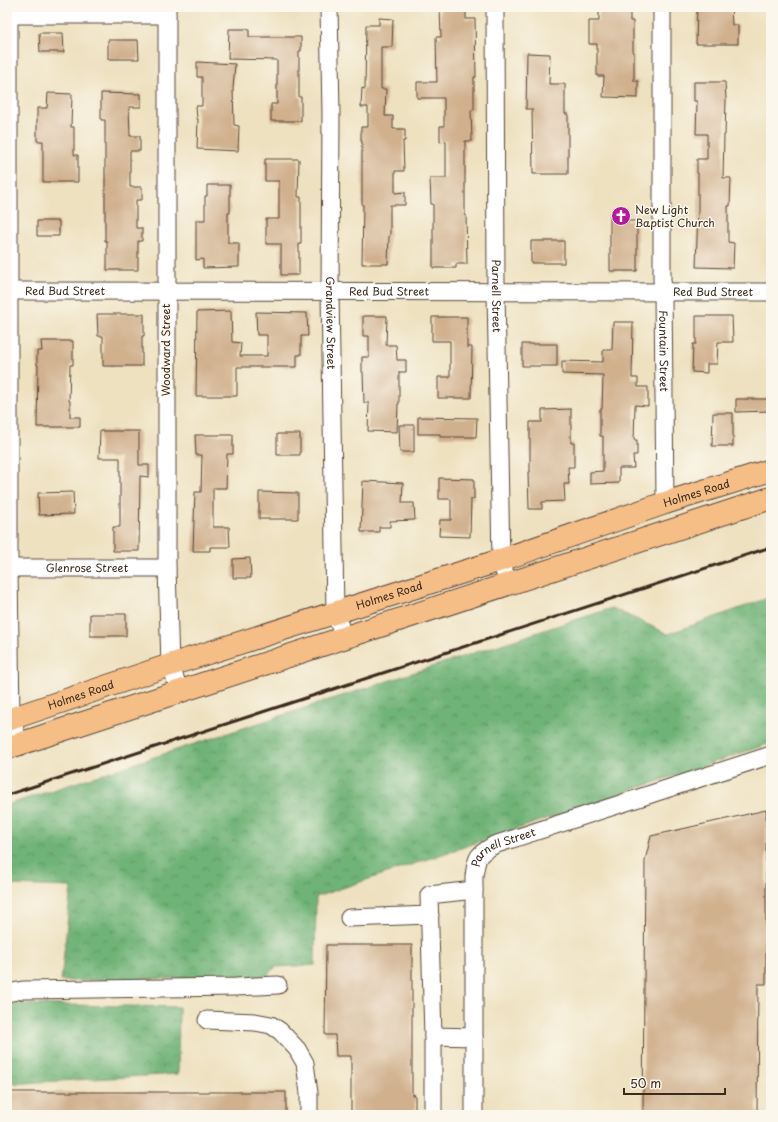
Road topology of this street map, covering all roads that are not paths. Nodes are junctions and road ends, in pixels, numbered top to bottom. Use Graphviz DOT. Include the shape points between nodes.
graph roads {
  1 [pos="329,7"];
  2 [pos="495,7"];
  3 [pos="662,7"];
  4 [pos="167,11"];
  5 [pos="9,12"];
  6 [pos="8,291"];
  7 [pos="166,291"];
  8 [pos="330,292"];
  9 [pos="496,292"];
  10 [pos="663,292"];
  11 [pos="771,292"];
  12 [pos="771,470"];
  13 [pos="771,498"];
  14 [pos="665,503"];
  15 [pos="501,560"];
  16 [pos="8,568"];
  17 [pos="167,568"];
  18 [pos="508,584"];
  19 [pos="335,613"];
  20 [pos="344,637"];
  21 [pos="170,665"];
  22 [pos="180,691"];
  23 [pos="9,719"];
  24 [pos="14,746"];
  25 [pos="771,755"];
  26 [pos="474,890"];
  27 [pos="430,915"];
  28 [pos="349,918"];
  29 [pos="278,985"];
  30 [pos="7,993"];
  31 [pos="207,1020"];
  32 [pos="433,1036"];
  33 [pos="474,1038"];
  34 [pos="309,1115"];
  35 [pos="433,1115"];
  36 [pos="474,1115"];
  1 -- 8 [label="street, Grandview Street"];
  2 -- 9 [label="street, Parnell Street"];
  3 -- 10 [label="street, Fountain Street"];
  4 -- 5 [label="street"];
  4 -- 7 [label="street, Woodward Street"];
  5 -- 6 [label="street"];
  6 -- 7 [label="street, Red Bud Street"];
  6 -- 16 [label="street"];
  7 -- 8 [label="street, Red Bud Street"];
  7 -- 17 [label="street, Woodward Street"];
  8 -- 9 [label="street, Red Bud Street"];
  8 -- 19 [label="street, Grandview Street"];
  9 -- 10 [label="street, Red Bud Street"];
  9 -- 15 [label="street, Parnell Street"];
  10 -- 11 [label="street, Red Bud Street"];
  10 -- 14 [label="street, Fountain Street"];
  12 -- 14 [label="main road, Holmes Road"];
  13 -- 18 [label="main road"];
  14 -- 15 [label="main road, Holmes Road"];
  15 -- 18 [label="street, Parnell Street"];
  15 -- 19 [label="main road, Holmes Road"];
  16 -- 17 [label="street, Glenrose Street"];
  16 -- 23 [label="street"];
  17 -- 21 [label="street, Woodward Street"];
  18 -- 20 [label="main road"];
  19 -- 20 [label="street, Grandview Street"];
  19 -- 21 [label="main road, Holmes Road"];
  20 -- 22 [label="main road"];
  21 -- 22 [label="street, Woodward Street"];
  21 -- 23 [label="main road, Holmes Road"];
  22 -- 24 [label="main road"];
  23 -- 24 [label="street"];
  25 -- 26 [label="street, Parnell Street" via="494,845 481,852 476,862"];
  26 -- 27 [label="street" via="429,895"];
  26 -- 33 [label="street, Parnell Street"];
  27 -- 28 [label="street"];
  27 -- 32 [label="street"];
  29 -- 30 [label="street" via="23,990"];
  31 -- 34 [label="street" via="255,1022 271,1025 280,1031 298,1049 305,1063"];
  32 -- 33 [label="street"];
  32 -- 35 [label="street"];
  33 -- 36 [label="street, Parnell Street"];
}
